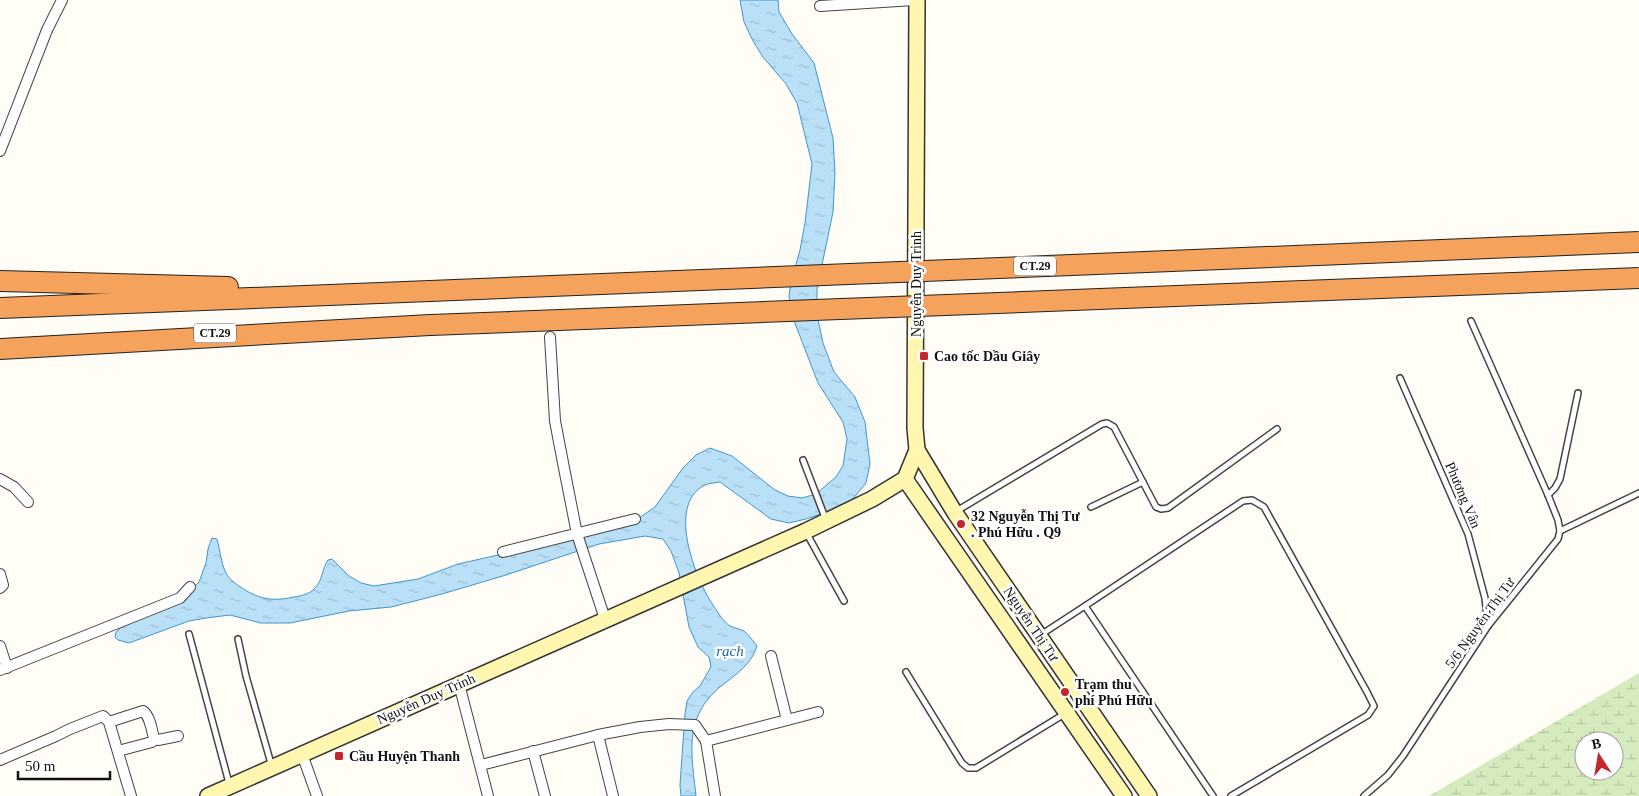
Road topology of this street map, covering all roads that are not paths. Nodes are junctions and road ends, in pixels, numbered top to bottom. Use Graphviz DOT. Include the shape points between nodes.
graph roads {
  1 [pos="62,0"];
  2 [pos="916,0"];
  3 [pos="820,6"];
  4 [pos="0,151"];
  5 [pos="1639,242"];
  6 [pos="1639,278"];
  7 [pos="0,282"];
  8 [pos="430,291"];
  9 [pos="0,308"];
  10 [pos="1471,321"];
  11 [pos="430,325"];
  12 [pos="550,337"];
  13 [pos="0,342"];
  14 [pos="0,349"];
  15 [pos="1400,378"];
  16 [pos="1578,393"];
  17 [pos="1277,429"];
  18 [pos="917,450"];
  19 [pos="803,460"];
  20 [pos="0,479"];
  21 [pos="905,479"];
  22 [pos="1143,482"];
  23 [pos="1639,492"];
  24 [pos="1548,495"];
  25 [pos="28,502"];
  26 [pos="1091,507"];
  27 [pos="955,513"];
  28 [pos="635,519"];
  29 [pos="827,521"];
  30 [pos="806,531"];
  31 [pos="1560,531"];
  32 [pos="577,534"];
  33 [pos="502,552"];
  34 [pos="0,574"];
  35 [pos="190,586"];
  36 [pos="0,588"];
  37 [pos="844,602"];
  38 [pos="1085,606"];
  39 [pos="605,619"];
  40 [pos="1488,626"];
  41 [pos="189,634"];
  42 [pos="1039,636"];
  43 [pos="238,639"];
  44 [pos="0,646"];
  45 [pos="771,656"];
  46 [pos="3,669"];
  47 [pos="906,672"];
  48 [pos="459,684"];
  49 [pos="818,712"];
  50 [pos="1066,713"];
  51 [pos="787,720"];
  52 [pos="109,722"];
  53 [pos="598,735"];
  54 [pos="178,736"];
  55 [pos="154,739"];
  56 [pos="706,741"];
  57 [pos="118,751"];
  58 [pos="533,752"];
  59 [pos="302,754"];
  60 [pos="0,760"];
  61 [pos="481,765"];
  62 [pos="272,767"];
  63 [pos="230,786"];
  64 [pos="131,796"];
  65 [pos="208,796"];
  66 [pos="317,796"];
  67 [pos="488,796"];
  68 [pos="545,796"];
  69 [pos="613,796"];
  70 [pos="715,796"];
  71 [pos="1124,796"];
  72 [pos="1149,796"];
  73 [pos="1212,796"];
  74 [pos="1231,796"];
  75 [pos="1367,796"];
  1 -- 4 [label="street"];
  2 -- 3 [label="street"];
  2 -- 18 [label="main road, Nguyễn Duy Trinh"];
  5 -- 8 [label="highway, CT.29, bridge"];
  6 -- 11 [label="highway, CT.29, bridge"];
  7 -- 8 [label="highway"];
  8 -- 9 [label="highway, CT.29"];
  10 -- 24 [label="lane"];
  11 -- 13 [label="highway, CT.29"];
  11 -- 14 [label="highway"];
  12 -- 32 [label="street" via="555,421"];
  15 -- 40 [label="lane, Phương Vân" via="1468,534 1485,598"];
  16 -- 24 [label="lane" via="1560,479"];
  17 -- 22 [label="lane" via="1168,508 1156,507"];
  18 -- 21 [label="main road, Nguyễn Duy Trinh"];
  18 -- 27 [label="main road, Nguyễn Thị Tư"];
  19 -- 29 [label="lane"];
  20 -- 25 [label="street" via="14,487"];
  21 -- 29 [label="main road"];
  21 -- 50 [label="main road, Nguyễn Thị Tư"];
  22 -- 26 [label="lane"];
  22 -- 27 [label="lane" via="1114,427 1107,422"];
  23 -- 31 [label="lane"];
  24 -- 31 [label="lane"];
  27 -- 42 [label="main road, Nguyễn Thị Tư"];
  28 -- 32 [label="street"];
  29 -- 30 [label="main road"];
  30 -- 37 [label="lane"];
  30 -- 39 [label="main road, Nguyễn Duy Trinh"];
  31 -- 40 [label="lane, 5/6 Nguyễn Thị Tư" via="1558,539"];
  32 -- 33 [label="street"];
  32 -- 39 [label="street"];
  34 -- 36 [label="street" via="3,585"];
  35 -- 46 [label="street" via="180,598"];
  38 -- 42 [label="lane"];
  38 -- 73 [label="lane"];
  38 -- 74 [label="lane" via="1243,500 1252,500 1264,507 1374,706 1368,715"];
  39 -- 48 [label="main road, Nguyễn Duy Trinh"];
  40 -- 75 [label="lane, 5/6 Nguyễn Thị Tư" via="1404,756"];
  41 -- 63 [label="lane"];
  42 -- 72 [label="main road, Nguyễn Thị Tư"];
  43 -- 62 [label="lane"];
  44 -- 46 [label="street"];
  45 -- 51 [label="street"];
  47 -- 50 [label="lane" via="962,764 968,768 976,768"];
  48 -- 59 [label="main road, Nguyễn Duy Trinh"];
  48 -- 61 [label="street"];
  49 -- 51 [label="street"];
  50 -- 71 [label="main road, Nguyễn Thị Tư"];
  51 -- 56 [label="street"];
  52 -- 55 [label="street" via="145,712"];
  52 -- 57 [label="street"];
  52 -- 60 [label="street" via="106,717 99,716"];
  53 -- 56 [label="street" via="669,724 695,726"];
  53 -- 58 [label="street"];
  53 -- 69 [label="street"];
  54 -- 55 [label="street"];
  55 -- 57 [label="street"];
  56 -- 70 [label="street"];
  57 -- 64 [label="street"];
  58 -- 61 [label="street"];
  58 -- 68 [label="street"];
  59 -- 62 [label="main road, Nguyễn Duy Trinh"];
  59 -- 66 [label="street"];
  61 -- 67 [label="street"];
  62 -- 63 [label="main road, Nguyễn Duy Trinh"];
  63 -- 65 [label="main road, Nguyễn Duy Trinh"];
}
